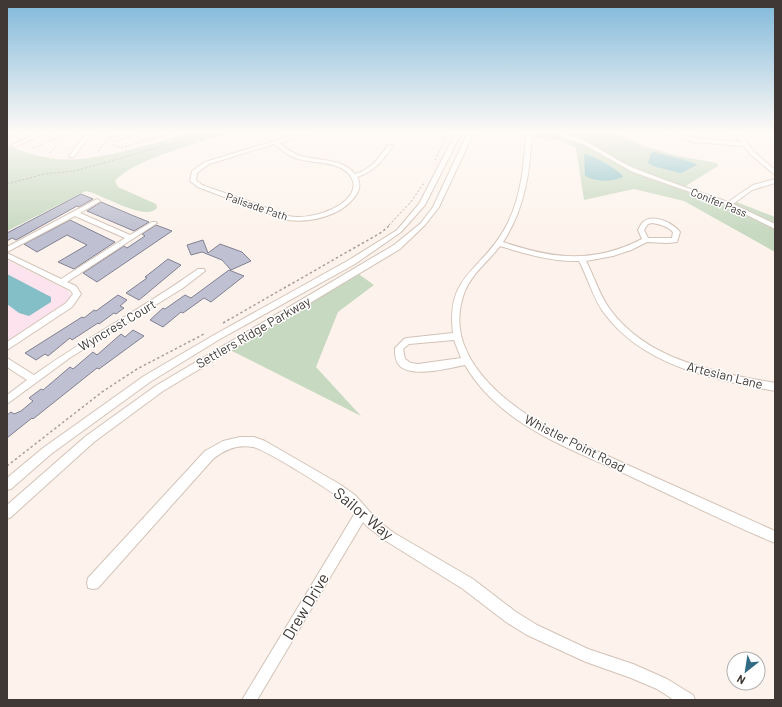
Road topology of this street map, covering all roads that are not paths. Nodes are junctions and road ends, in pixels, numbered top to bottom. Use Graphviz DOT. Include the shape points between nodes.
graph roads {
  1 [pos="205,165"];
  2 [pos="339,165"];
  3 [pos="376,165"];
  4 [pos="443,165"];
  5 [pos="456,165"];
  6 [pos="526,165"];
  7 [pos="624,165"];
  8 [pos="766,165"];
  9 [pos="775,173"];
  10 [pos="354,176"];
  11 [pos="775,181"];
  12 [pos="97,201"];
  13 [pos="729,204"];
  14 [pos="74,213"];
  15 [pos="154,223"];
  16 [pos="775,227"];
  17 [pos="130,238"];
  18 [pos="646,240"];
  19 [pos="499,243"];
  20 [pos="7,250"];
  21 [pos="7,255"];
  22 [pos="582,260"];
  23 [pos="201,271"];
  24 [pos="61,282"];
  25 [pos="457,336"];
  26 [pos="7,347"];
  27 [pos="468,361"];
  28 [pos="7,362"];
  29 [pos="34,380"];
  30 [pos="775,387"];
  31 [pos="7,400"];
  32 [pos="7,485"];
  33 [pos="7,513"];
  34 [pos="362,513"];
  35 [pos="775,537"];
  36 [pos="93,583"];
  37 [pos="249,700"];
  38 [pos="688,700"];
  1 -- 10 [label="street, Palisade Path" via="194,172 193,181 200,186 278,216 300,219 332,212 346,203 356,188"];
  2 -- 10 [label="street"];
  3 -- 10 [label="street"];
  4 -- 32 [label="street, Settlers Ridge Parkway" via="422,206 399,230 358,258 147,379 47,451"];
  5 -- 33 [label="street, Settlers Ridge Parkway" via="436,208 398,247 160,388 90,439"];
  6 -- 19 [label="street, Whistler Point Road" via="518,208 510,227"];
  7 -- 13 [label="street, Conifer Pass"];
  8 -- 9 [label="street"];
  11 -- 13 [label="street" via="764,182 748,189"];
  12 -- 14 [label="street"];
  13 -- 16 [label="street, Conifer Pass"];
  14 -- 17 [label="street"];
  14 -- 20 [label="street"];
  15 -- 17 [label="street"];
  17 -- 24 [label="street"];
  18 -- 18 [label="street" via="676,240 677,232 667,224 651,221 641,230"];
  18 -- 22 [label="street" via="626,251"];
  19 -- 22 [label="street" via="535,255"];
  19 -- 25 [label="street, Whistler Point Road" via="469,276 460,292 455,311"];
  21 -- 24 [label="street"];
  22 -- 30 [label="street, Artesian Lane" via="608,313 645,346 696,370"];
  23 -- 29 [label="street, Wyncrest Court" via="68,355"];
  24 -- 26 [label="street" via="76,291 74,301"];
  25 -- 27 [label="street, Whistler Point Road"];
  25 -- 27 [label="street" via="407,341 399,348 401,361 404,365 416,367"];
  27 -- 35 [label="street, Whistler Point Road" via="488,389 531,424"];
  28 -- 29 [label="street"];
  29 -- 31 [label="street, Wyncrest Court"];
  34 -- 36 [label="street, Sailor Way" via="351,499 337,489 260,444 251,441 226,444 209,455"];
  34 -- 37 [label="street, Drew Drive"];
  34 -- 38 [label="street, Sailor Way" via="390,537 468,584 532,630 586,655 633,671"];
}
